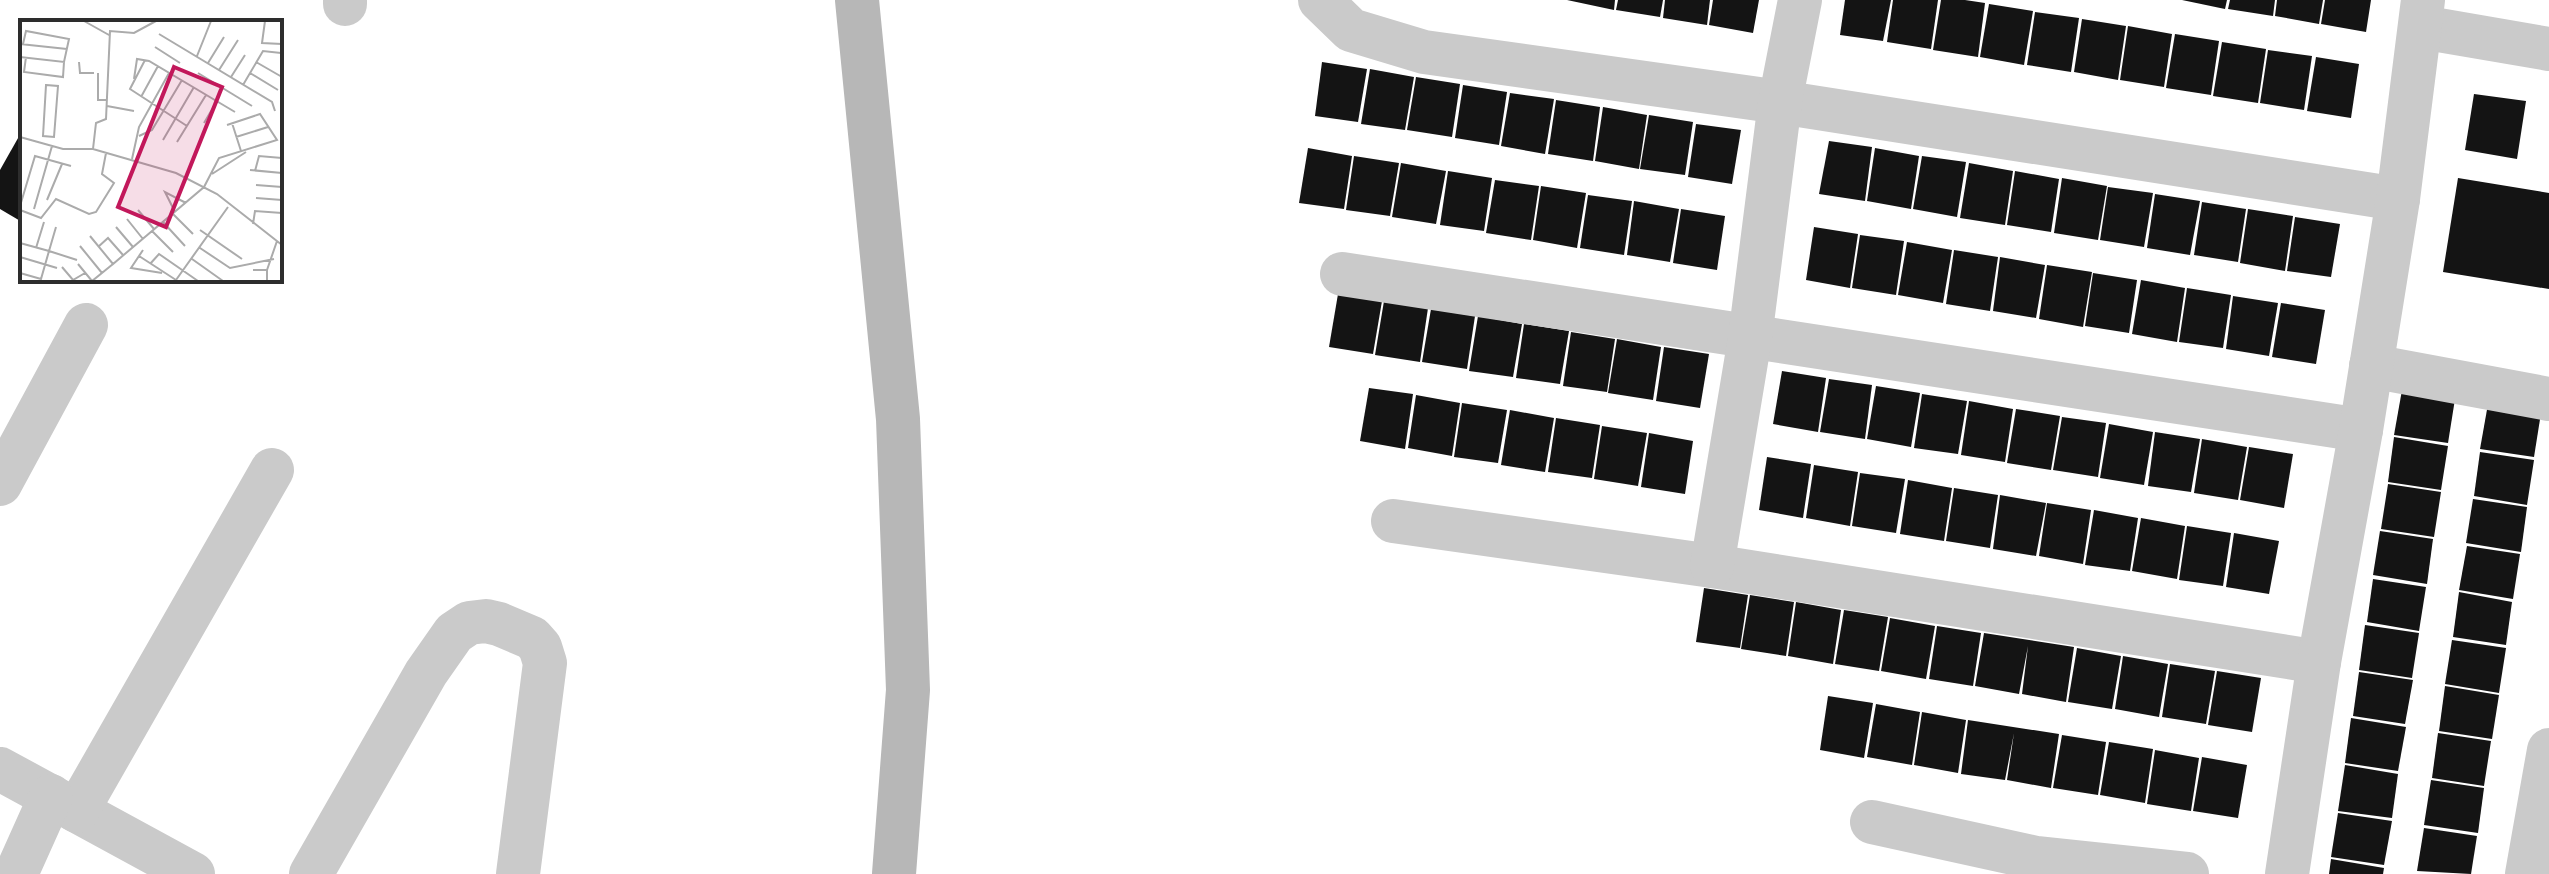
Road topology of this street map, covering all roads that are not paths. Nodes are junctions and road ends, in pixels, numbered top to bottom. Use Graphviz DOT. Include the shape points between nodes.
graph roads {
  1 [pos="857,0"];
  2 [pos="1320,0"];
  3 [pos="1800,0"];
  4 [pos="2422,14"];
  5 [pos="2549,49"];
  6 [pos="1780,102"];
  7 [pos="2398,199"];
  8 [pos="1342,274"];
  9 [pos="86,325"];
  10 [pos="1750,338"];
  11 [pos="2371,366"];
  12 [pos="2549,399"];
  13 [pos="2361,430"];
  14 [pos="272,470"];
  15 [pos="0,484"];
  16 [pos="1393,521"];
  17 [pos="1712,566"];
  18 [pos="2319,662"];
  19 [pos="2549,750"];
  20 [pos="0,769"];
  21 [pos="64,804"];
  22 [pos="1872,822"];
  23 [pos="2043,866"];
  24 [pos="16,874"];
  25 [pos="193,874"];
  26 [pos="311,874"];
  27 [pos="518,874"];
  28 [pos="894,874"];
  29 [pos="2187,874"];
  30 [pos="2287,874"];
  31 [pos="2527,874"];
  1 -- 28 [label="street" via="898,419 908,690"];
  2 -- 6 [label="street" via="1351,30 1424,52"];
  3 -- 6 [label="street"];
  4 -- 5 [label="street"];
  4 -- 7 [label="street"];
  6 -- 7 [label="street"];
  6 -- 10 [label="street"];
  7 -- 11 [label="street"];
  8 -- 10 [label="street"];
  9 -- 15 [label="street"];
  10 -- 13 [label="street"];
  10 -- 17 [label="street"];
  11 -- 12 [label="street"];
  11 -- 13 [label="street"];
  13 -- 18 [label="street"];
  14 -- 21 [label="street"];
  16 -- 17 [label="street"];
  17 -- 18 [label="street"];
  18 -- 30 [label="street"];
  19 -- 31 [label="street"];
  20 -- 21 [label="street"];
  21 -- 24 [label="street"];
  21 -- 25 [label="street"];
  22 -- 23 [label="street"];
  23 -- 29 [label="street"];
  26 -- 27 [label="street" via="426,673 454,633 469,623 486,621 532,638 545,663"];
}
